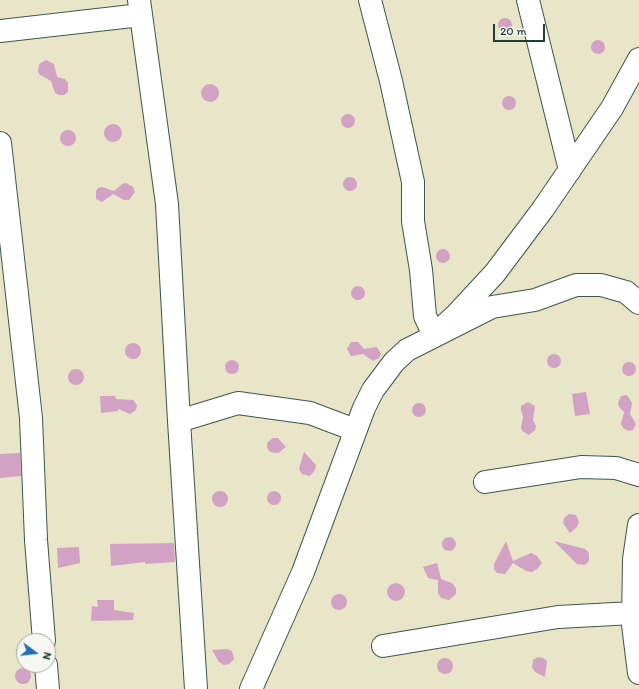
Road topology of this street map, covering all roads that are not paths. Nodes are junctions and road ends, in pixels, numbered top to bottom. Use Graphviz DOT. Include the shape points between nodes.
graph roads {
  1 [pos="370,0"];
  2 [pos="528,0"];
  3 [pos="140,8"];
  4 [pos="0,31"];
  5 [pos="639,59"];
  6 [pos="0,143"];
  7 [pos="570,170"];
  8 [pos="495,273"];
  9 [pos="535,300"];
  10 [pos="639,304"];
  11 [pos="434,336"];
  12 [pos="179,421"];
  13 [pos="355,430"];
  14 [pos="639,475"];
  15 [pos="485,482"];
  16 [pos="639,525"];
  17 [pos="636,561"];
  18 [pos="633,613"];
  19 [pos="43,633"];
  20 [pos="383,646"];
  21 [pos="47,673"];
  22 [pos="639,673"];
  23 [pos="48,689"];
  24 [pos="196,689"];
  25 [pos="251,689"];
  1 -- 11 [label="street" via="413,182 413,221 425,316"];
  2 -- 7 [label="street"];
  3 -- 4 [label="street"];
  3 -- 12 [label="street" via="167,204"];
  5 -- 7 [label="street" via="612,108"];
  6 -- 19 [label="street" via="31,418 36,540"];
  7 -- 8 [label="street"];
  8 -- 9 [label="street" via="495,289 506,300"];
  8 -- 11 [label="street"];
  9 -- 10 [label="street" via="576,285 601,285 626,292"];
  9 -- 11 [label="street" via="492,307"];
  11 -- 13 [label="street" via="407,350 383,375 373,390"];
  12 -- 13 [label="street" via="238,403 310,413"];
  12 -- 24 [label="street"];
  13 -- 25 [label="street" via="304,572"];
  14 -- 15 [label="street" via="616,468 581,467"];
  16 -- 17 [label="street"];
  17 -- 18 [label="street"];
  18 -- 20 [label="street" via="558,617"];
  18 -- 22 [label="street" via="632,625"];
  21 -- 23 [label="street"];
}
